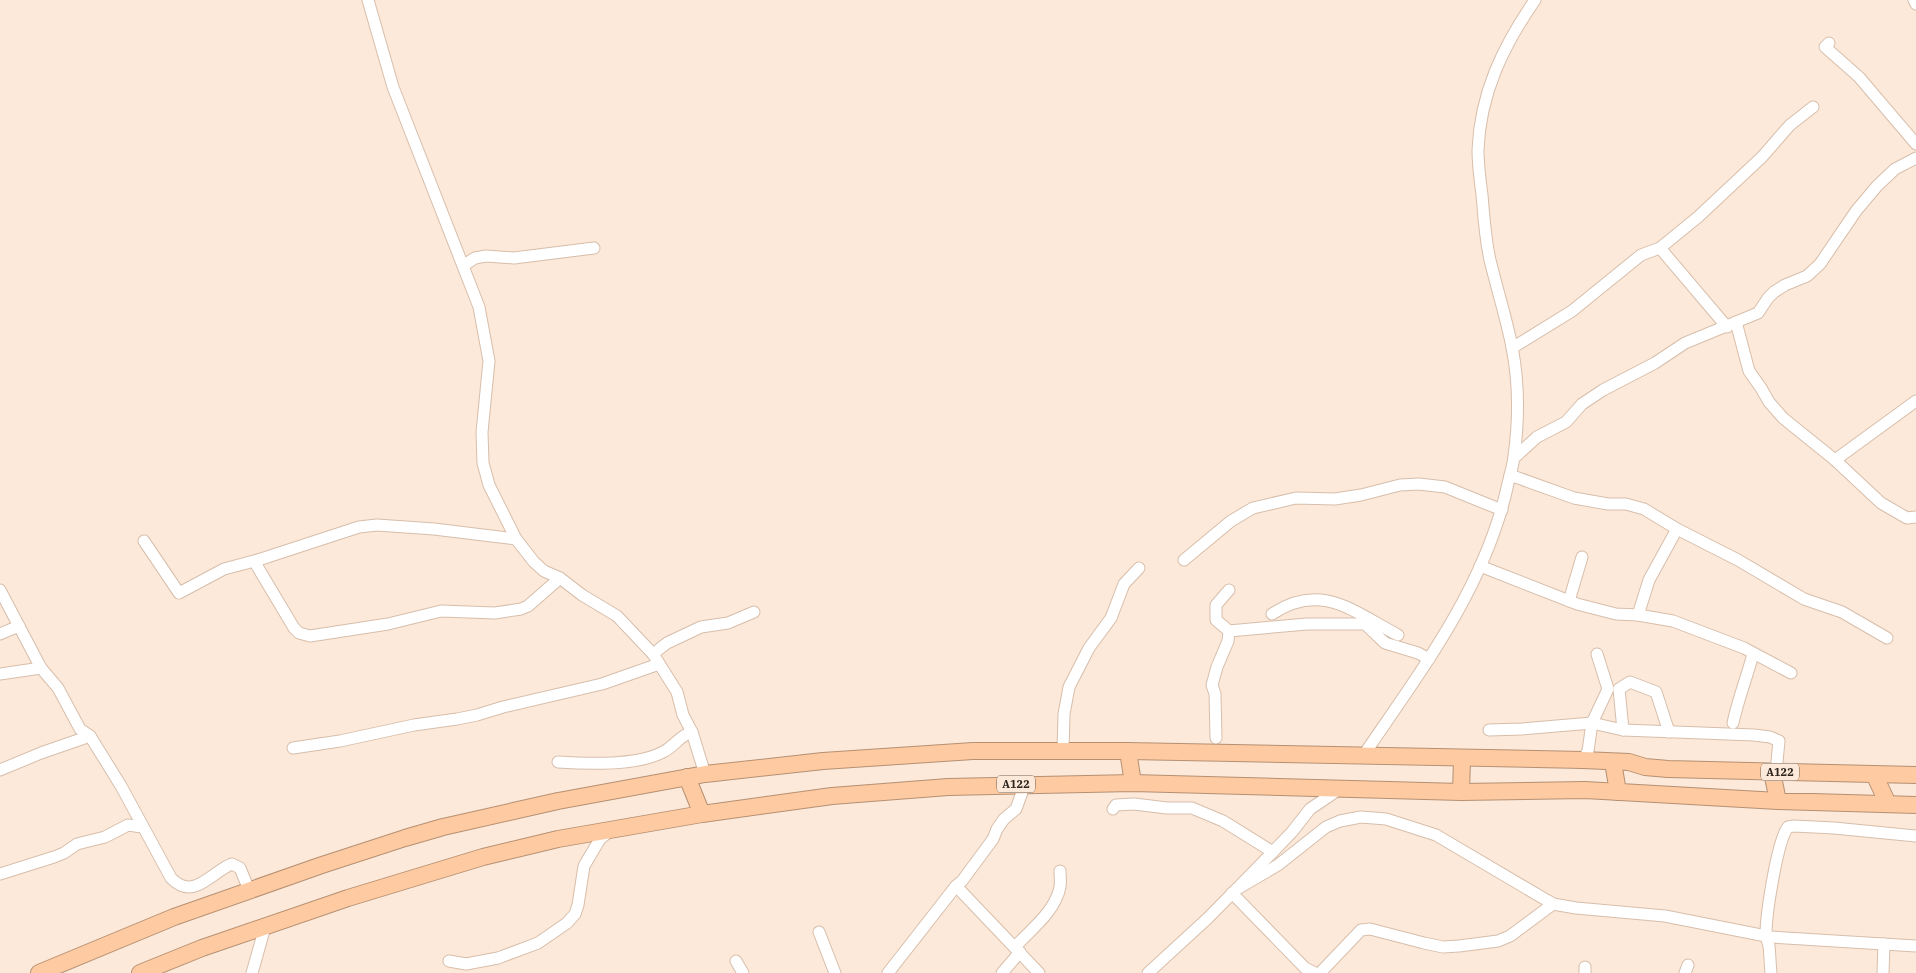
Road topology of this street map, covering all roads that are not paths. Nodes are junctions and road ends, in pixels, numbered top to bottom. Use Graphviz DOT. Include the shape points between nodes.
graph roads {
  1 [pos="368,0"];
  2 [pos="1535,0"];
  3 [pos="1914,0"];
  4 [pos="1916,4"];
  5 [pos="1829,43"];
  6 [pos="1813,107"];
  7 [pos="1916,144"];
  8 [pos="1916,158"];
  9 [pos="594,248"];
  10 [pos="1660,248"];
  11 [pos="464,265"];
  12 [pos="1731,324"];
  13 [pos="1512,348"];
  14 [pos="1916,401"];
  15 [pos="1514,458"];
  16 [pos="1835,460"];
  17 [pos="1510,475"];
  18 [pos="1502,510"];
  19 [pos="1916,517"];
  20 [pos="1677,529"];
  21 [pos="516,539"];
  22 [pos="144,541"];
  23 [pos="1582,557"];
  24 [pos="258,560"];
  25 [pos="1184,560"];
  26 [pos="1480,566"];
  27 [pos="1139,568"];
  28 [pos="560,578"];
  29 [pos="0,590"];
  30 [pos="1229,590"];
  31 [pos="1569,602"];
  32 [pos="754,612"];
  33 [pos="1272,614"];
  34 [pos="1638,615"];
  35 [pos="19,626"];
  36 [pos="1229,631"];
  37 [pos="0,634"];
  38 [pos="1398,635"];
  39 [pos="1887,638"];
  40 [pos="653,654"];
  41 [pos="1597,654"];
  42 [pos="1753,654"];
  43 [pos="1429,658"];
  44 [pos="659,664"];
  45 [pos="41,668"];
  46 [pos="1791,673"];
  47 [pos="0,674"];
  48 [pos="1592,723"];
  49 [pos="1733,723"];
  50 [pos="1489,730"];
  51 [pos="1623,730"];
  52 [pos="692,732"];
  53 [pos="1670,732"];
  54 [pos="90,736"];
  55 [pos="1216,738"];
  56 [pos="293,748"];
  57 [pos="1063,751"];
  58 [pos="1128,751"];
  59 [pos="1363,756"];
  60 [pos="1462,758"];
  61 [pos="1582,760"];
  62 [pos="558,762"];
  63 [pos="1613,762"];
  64 [pos="0,770"];
  65 [pos="1774,772"];
  66 [pos="705,774"];
  67 [pos="1874,774"];
  68 [pos="1916,775"];
  69 [pos="687,777"];
  70 [pos="1133,783"];
  71 [pos="1025,784"];
  72 [pos="1313,788"];
  73 [pos="1338,790"];
  74 [pos="1461,792"];
  75 [pos="1618,792"];
  76 [pos="1778,801"];
  77 [pos="1888,804"];
  78 [pos="1916,805"];
  79 [pos="1310,808"];
  80 [pos="1113,810"];
  81 [pos="702,814"];
  82 [pos="1378,819"];
  83 [pos="1359,823"];
  84 [pos="142,827"];
  85 [pos="611,830"];
  86 [pos="589,834"];
  87 [pos="1916,836"];
  88 [pos="592,850"];
  89 [pos="1273,852"];
  90 [pos="1060,871"];
  91 [pos="0,874"];
  92 [pos="956,886"];
  93 [pos="249,890"];
  94 [pos="1235,891"];
  95 [pos="1553,904"];
  96 [pos="265,926"];
  97 [pos="819,932"];
  98 [pos="1766,936"];
  99 [pos="1884,944"];
  100 [pos="1916,946"];
  101 [pos="1017,949"];
  102 [pos="449,961"];
  103 [pos="736,961"];
  104 [pos="1309,971"];
  105 [pos="39,973"];
  106 [pos="140,973"];
  107 [pos="252,973"];
  108 [pos="743,973"];
  109 [pos="835,973"];
  110 [pos="888,973"];
  111 [pos="1002,973"];
  112 [pos="1039,973"];
  113 [pos="1148,973"];
  114 [pos="1320,973"];
  115 [pos="1771,973"];
  116 [pos="1883,973"];
  1 -- 11 [label="street" via="393,87"];
  2 -- 13 [label="street" via="1504,50 1488,88 1478,151 1490,258"];
  3 -- 4 [label="street"];
  5 -- 7 [label="street" via="1825,47 1859,77"];
  6 -- 10 [label="street" via="1704,211"];
  8 -- 12 [label="street" via="1877,186 1808,276 1774,292 1758,313"];
  9 -- 11 [label="street" via="514,258 486,256"];
  10 -- 12 [label="street"];
  10 -- 13 [label="street" via="1641,255 1572,311"];
  11 -- 21 [label="street" via="479,307 489,361 482,432 483,463 489,485"];
  12 -- 15 [label="street" via="1685,343 1603,390 1582,404 1566,422 1537,437"];
  12 -- 16 [label="street" via="1749,371 1769,402"];
  13 -- 15 [label="street" via="1518,404"];
  14 -- 16 [label="street"];
  15 -- 17 [label="street"];
  16 -- 19 [label="street" via="1880,503 1907,518"];
  17 -- 18 [label="street"];
  17 -- 20 [label="street" via="1574,498 1644,509"];
  18 -- 25 [label="street" via="1445,487 1419,484 1336,499 1296,498 1253,508 1231,521"];
  18 -- 26 [label="street"];
  20 -- 34 [label="street" via="1649,580"];
  20 -- 39 [label="street" via="1804,599 1842,612"];
  21 -- 24 [label="street" via="434,529 368,526"];
  21 -- 28 [label="street" via="544,571"];
  22 -- 24 [label="street" via="179,593 224,569"];
  23 -- 31 [label="street"];
  24 -- 28 [label="street" via="257,566 294,628 310,636 441,612 495,613 521,609"];
  26 -- 31 [label="street"];
  26 -- 43 [label="street" via="1464,602"];
  27 -- 57 [label="street" via="1124,584 1111,618 1089,648 1069,687"];
  28 -- 40 [label="street" via="616,616"];
  29 -- 35 [label="street"];
  30 -- 36 [label="street" via="1216,605 1216,620"];
  31 -- 34 [label="street" via="1616,614"];
  32 -- 40 [label="street" via="728,623 701,627 667,643"];
  33 -- 38 [label="street" via="1294,602 1311,598 1325,600 1355,610"];
  34 -- 42 [label="street" via="1673,621"];
  35 -- 37 [label="street"];
  35 -- 45 [label="street"];
  36 -- 43 [label="street" via="1307,624 1365,624 1385,643"];
  36 -- 55 [label="street" via="1212,685"];
  40 -- 44 [label="street"];
  41 -- 48 [label="street" via="1608,689"];
  42 -- 46 [label="street"];
  42 -- 49 [label="street"];
  43 -- 59 [label="street"];
  44 -- 52 [label="street" via="674,686"];
  44 -- 56 [label="street" via="602,684 477,715"];
  45 -- 47 [label="street"];
  45 -- 54 [label="street" via="58,688 80,729"];
  48 -- 50 [label="street"];
  48 -- 51 [label="street"];
  48 -- 61 [label="street" via="1588,751"];
  51 -- 53 [label="street"];
  51 -- 53 [label="street" via="1619,689 1630,682 1656,692"];
  52 -- 62 [label="street" via="685,733 662,753 642,759 584,764"];
  52 -- 66 [label="street"];
  53 -- 65 [label="street" via="1770,737 1780,741"];
  54 -- 64 [label="street"];
  54 -- 84 [label="street"];
  57 -- 58 [label="highway, A122"];
  57 -- 66 [label="highway, A122" via="973,751 823,761"];
  58 -- 59 [label="highway, A122"];
  58 -- 70 [label="highway"];
  59 -- 60 [label="highway, A122"];
  60 -- 61 [label="highway, A122"];
  60 -- 74 [label="highway"];
  61 -- 63 [label="highway, A122"];
  63 -- 65 [label="highway, A122" via="1668,769"];
  63 -- 75 [label="highway"];
  65 -- 67 [label="highway, A122"];
  65 -- 76 [label="highway"];
  66 -- 69 [label="highway, A122"];
  67 -- 68 [label="highway, A122"];
  67 -- 77 [label="highway"];
  69 -- 81 [label="highway"];
  69 -- 93 [label="highway, A122" via="566,799 443,827"];
  70 -- 71 [label="highway, A122"];
  70 -- 72 [label="highway, A122"];
  71 -- 81 [label="highway, A122" via="841,795"];
  71 -- 92 [label="street" via="1014,812 1004,819 993,839"];
  72 -- 73 [label="highway, A122"];
  72 -- 79 [label="street"];
  73 -- 74 [label="highway, A122"];
  73 -- 79 [label="street"];
  74 -- 75 [label="highway, A122"];
  75 -- 76 [label="highway, A122"];
  76 -- 77 [label="highway, A122"];
  77 -- 78 [label="highway, A122"];
  79 -- 89 [label="street"];
  80 -- 89 [label="street" via="1116,805 1134,804 1192,808 1223,821"];
  81 -- 85 [label="highway, A122"];
  82 -- 83 [label="street"];
  82 -- 94 [label="street" via="1361,817 1326,828 1278,865"];
  82 -- 95 [label="street" via="1436,835"];
  84 -- 91 [label="street" via="128,825 105,837 77,844 59,855"];
  84 -- 93 [label="street" via="171,878 180,885 189,887 207,881 232,864 240,868"];
  85 -- 86 [label="highway, A122"];
  85 -- 88 [label="street"];
  86 -- 88 [label="street"];
  86 -- 96 [label="highway, A122" via="483,857"];
  87 -- 98 [label="street" via="1789,826 1784,832 1772,882"];
  88 -- 102 [label="street" via="584,866 575,914 555,932 538,943 498,958 466,964"];
  89 -- 94 [label="street"];
  90 -- 101 [label="street" via="1060,887 1054,902"];
  92 -- 101 [label="street"];
  92 -- 110 [label="street"];
  93 -- 105 [label="highway, A122"];
  94 -- 104 [label="street"];
  94 -- 113 [label="street"];
  95 -- 98 [label="street" via="1665,916"];
  95 -- 114 [label="street" via="1510,936 1498,941 1443,947 1370,929 1361,930"];
  96 -- 106 [label="highway, A122"];
  96 -- 107 [label="street"];
  97 -- 109 [label="street"];
  98 -- 99 [label="street"];
  98 -- 115 [label="street"];
  99 -- 100 [label="street"];
  99 -- 116 [label="street"];
  101 -- 111 [label="street"];
  101 -- 112 [label="street"];
  103 -- 108 [label="street"];
}
